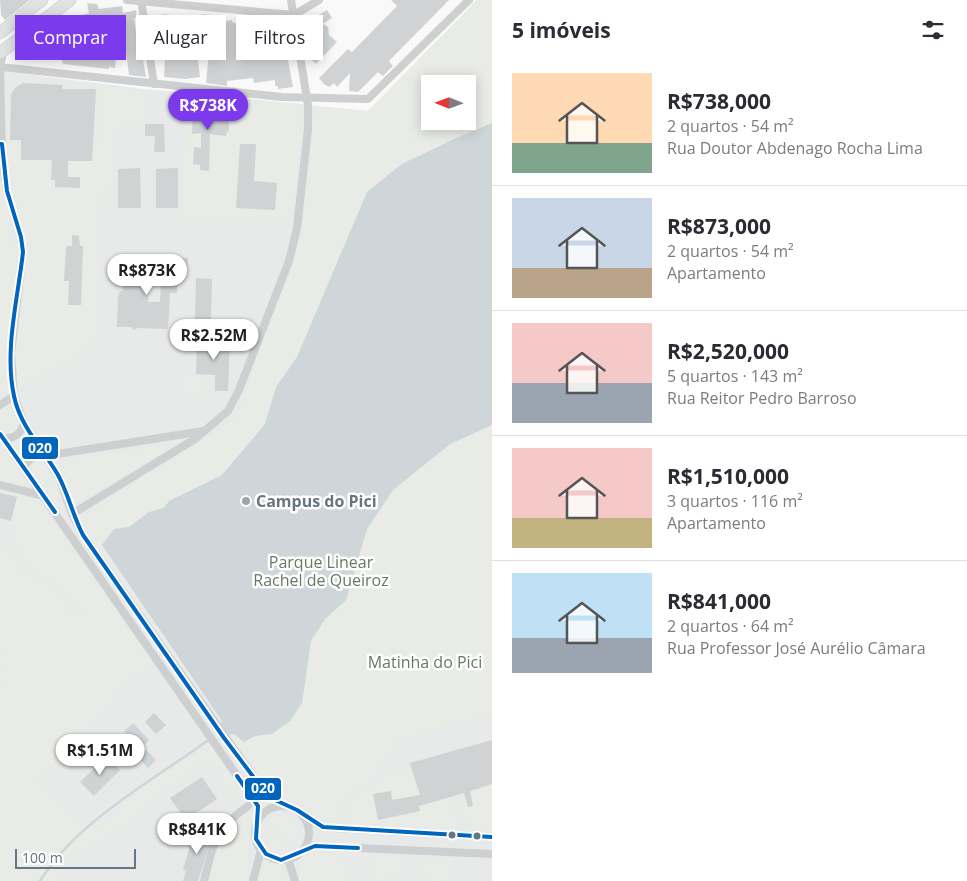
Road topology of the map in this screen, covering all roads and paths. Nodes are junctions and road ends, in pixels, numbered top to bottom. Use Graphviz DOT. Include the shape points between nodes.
graph roads {
  1 [pos="42,0"];
  2 [pos="70,0"];
  3 [pos="127,0"];
  4 [pos="141,0"];
  5 [pos="291,0"];
  6 [pos="319,0"];
  7 [pos="469,0"];
  8 [pos="294,15"];
  9 [pos="0,33"];
  10 [pos="1,59"];
  11 [pos="301,60"];
  12 [pos="154,84"];
  13 [pos="307,97"];
  14 [pos="1,144"];
  15 [pos="14,396"];
  16 [pos="0,405"];
  17 [pos="24,423"];
  18 [pos="204,431"];
  19 [pos="2,436"];
  20 [pos="45,455"];
  21 [pos="24,468"];
  22 [pos="0,485"];
  23 [pos="44,496"];
  24 [pos="72,514"];
  25 [pos="248,806"];
  26 [pos="289,806"];
  27 [pos="303,815"];
  28 [pos="258,821"];
  29 [pos="386,832"];
  30 [pos="492,837"];
  31 [pos="386,848"];
  32 [pos="261,850"];
  33 [pos="302,851"];
  34 [pos="492,854"];
  35 [pos="288,859"];
  36 [pos="204,881"];
  37 [pos="253,881"];
  38 [pos="295,881"];
  1 -- 9 [label="main road"];
  2 -- 10 [label="main road"];
  3 -- 4 [label="street"];
  4 -- 8 [label="street"];
  4 -- 12 [label="street"];
  5 -- 8 [label="street"];
  6 -- 8 [label="street"];
  7 -- 13 [label="street" via="368,99"];
  10 -- 12 [label="street"];
  10 -- 14 [label="street"];
  11 -- 13 [label="street"];
  12 -- 13 [label="street"];
  13 -- 18 [label="street" via="304,170 297,228 289,261 234,402"];
  14 -- 15 [label="street" via="6,184 23,252 11,353"];
  15 -- 16 [label="street"];
  15 -- 17 [label="street"];
  17 -- 19 [label="street" via="17,436"];
  17 -- 20 [label="street"];
  18 -- 20 [label="street"];
  18 -- 24 [label="street"];
  19 -- 21 [label="street"];
  20 -- 21 [label="street" via="31,457"];
  20 -- 24 [label="street" via="59,477"];
  21 -- 23 [label="street"];
  22 -- 23 [label="street"];
  23 -- 28 [label="street" via="258,806"];
  24 -- 26 [label="street" via="83,535 261,788 273,799"];
  25 -- 36 [label="street" via="219,831"];
  26 -- 27 [label="street"];
  26 -- 28 [label="street" via="273,807"];
  27 -- 29 [label="street" via="322,826"];
  27 -- 33 [label="street" via="309,837"];
  28 -- 32 [label="street" via="256,838"];
  29 -- 30 [label="street"];
  29 -- 31 [label="street"];
  31 -- 33 [label="street" via="315,846"];
  31 -- 34 [label="street"];
  32 -- 35 [label="street" via="272,858"];
  32 -- 37 [label="street"];
  33 -- 35 [label="street"];
  35 -- 38 [label="street"];
}
